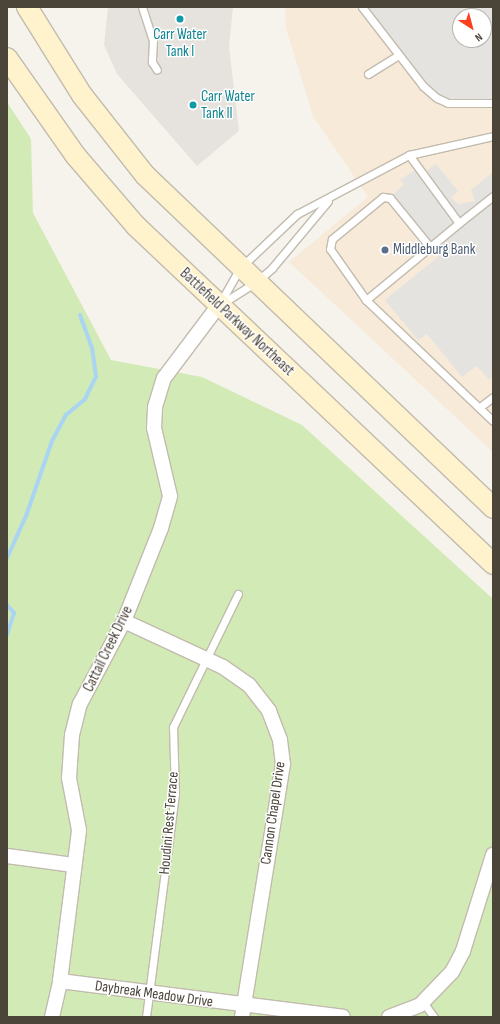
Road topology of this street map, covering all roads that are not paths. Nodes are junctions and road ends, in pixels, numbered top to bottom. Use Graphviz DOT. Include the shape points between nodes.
graph roads {
  1 [pos="27,7"];
  2 [pos="142,7"];
  3 [pos="362,7"];
  4 [pos="398,55"];
  5 [pos="7,58"];
  6 [pos="157,70"];
  7 [pos="368,74"];
  8 [pos="493,103"];
  9 [pos="493,136"];
  10 [pos="409,155"];
  11 [pos="493,196"];
  12 [pos="329,200"];
  13 [pos="459,223"];
  14 [pos="430,247"];
  15 [pos="240,268"];
  16 [pos="255,283"];
  17 [pos="366,300"];
  18 [pos="219,305"];
  19 [pos="493,397"];
  20 [pos="480,407"];
  21 [pos="493,421"];
  22 [pos="493,508"];
  23 [pos="493,564"];
  24 [pos="238,594"];
  25 [pos="124,621"];
  26 [pos="205,659"];
  27 [pos="7,856"];
  28 [pos="493,856"];
  29 [pos="73,865"];
  30 [pos="60,981"];
  31 [pos="150,994"];
  32 [pos="423,1002"];
  33 [pos="242,1012"];
  34 [pos="52,1017"];
  35 [pos="146,1017"];
  36 [pos="343,1017"];
  37 [pos="389,1017"];
  38 [pos="434,1017"];
  1 -- 15 [label="main road" via="82,95 119,144 150,180"];
  2 -- 6 [label="lane" via="154,40 152,62"];
  3 -- 4 [label="lane"];
  4 -- 7 [label="lane"];
  4 -- 8 [label="lane" via="437,98 448,103"];
  5 -- 18 [label="main road, Battlefield Parkway Northeast" via="40,110 107,194"];
  9 -- 10 [label="lane"];
  10 -- 12 [label="lane"];
  10 -- 13 [label="lane"];
  11 -- 13 [label="lane"];
  12 -- 15 [label="lane" via="297,214"];
  12 -- 16 [label="lane" via="309,228"];
  13 -- 14 [label="lane"];
  14 -- 17 [label="lane"];
  14 -- 17 [label="lane" via="390,198 383,197 332,239 330,249"];
  15 -- 16 [label="main road"];
  15 -- 18 [label="lane"];
  16 -- 18 [label="lane"];
  16 -- 22 [label="main road"];
  17 -- 20 [label="lane"];
  18 -- 23 [label="main road, Battlefield Parkway Northeast"];
  18 -- 25 [label="street, Cattail Creek Drive" via="164,378 155,407 154,428 170,496 161,528"];
  19 -- 20 [label="lane"];
  20 -- 21 [label="lane"];
  24 -- 26 [label="lane, Houdini Rest Terrace"];
  25 -- 26 [label="street, Cannon Chapel Drive"];
  25 -- 29 [label="street, Cattail Creek Drive" via="80,704 72,735 69,778 79,830"];
  26 -- 31 [label="lane, Houdini Rest Terrace" via="173,727 175,794"];
  26 -- 33 [label="street, Cannon Chapel Drive" via="249,685 269,711 280,740 283,764"];
  27 -- 29 [label="street"];
  28 -- 32 [label="street" via="463,951 452,972"];
  29 -- 30 [label="street, Cattail Creek Drive"];
  30 -- 31 [label="street, Daybreak Meadow Drive"];
  30 -- 34 [label="street, Cattail Creek Drive"];
  31 -- 33 [label="street, Daybreak Meadow Drive"];
  31 -- 35 [label="lane, Houdini Rest Terrace"];
  32 -- 37 [label="street"];
  32 -- 38 [label="lane"];
  33 -- 36 [label="street, Daybreak Meadow Drive"];
}
